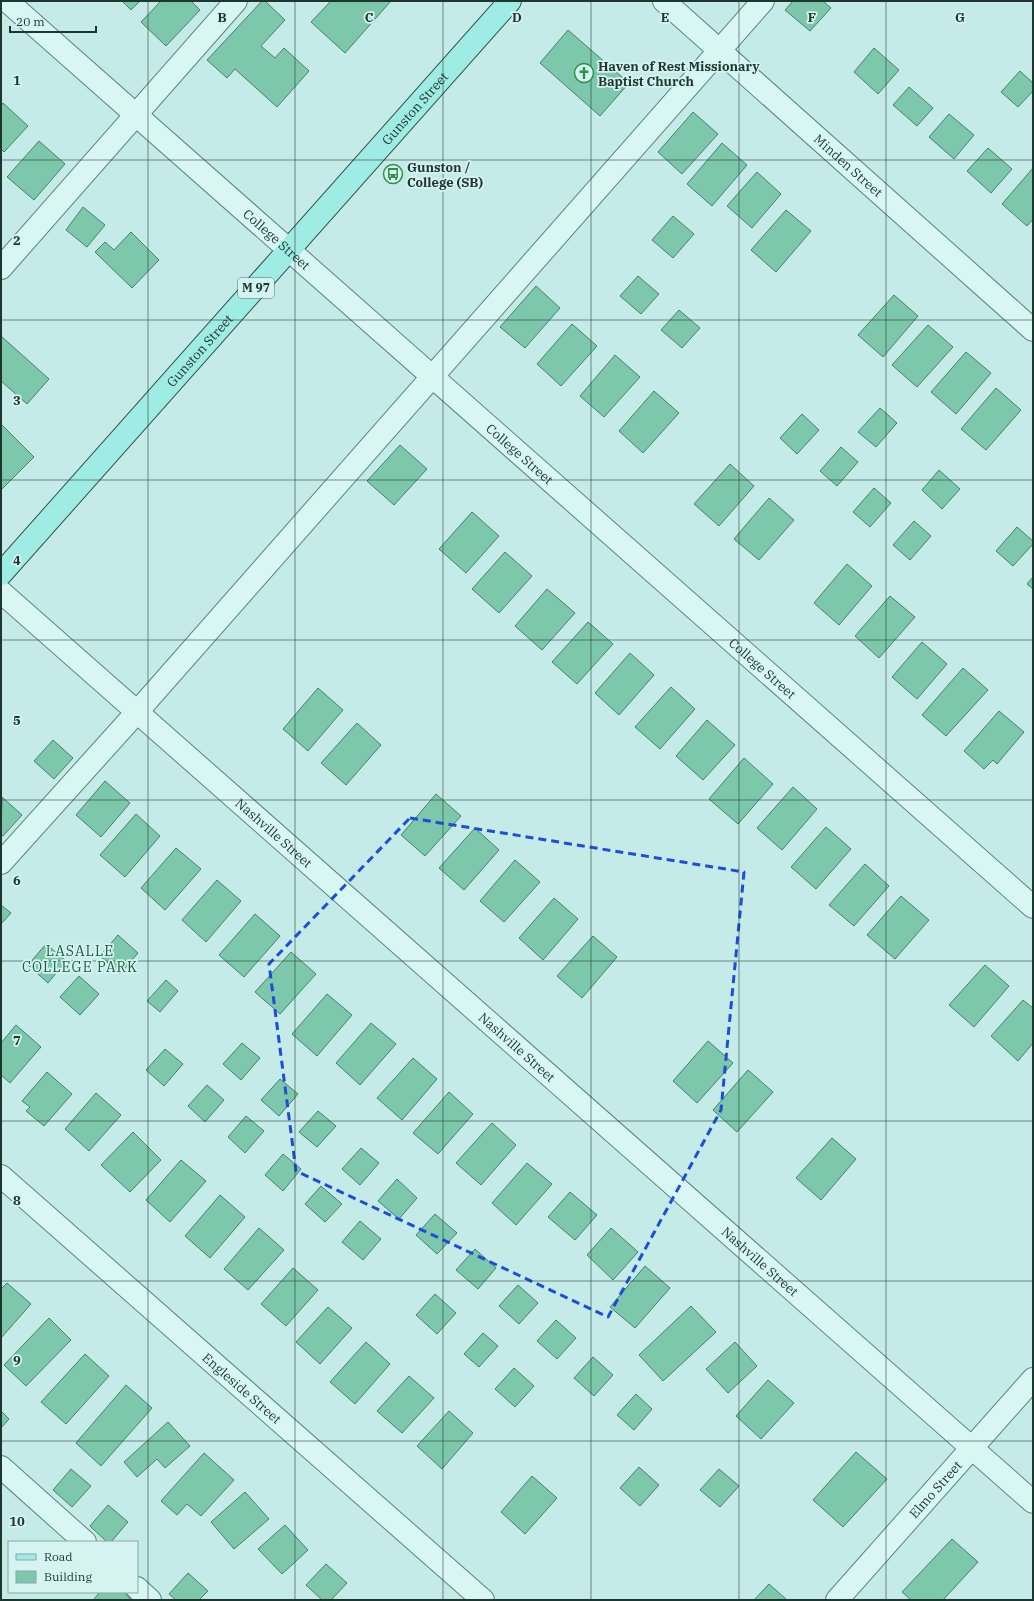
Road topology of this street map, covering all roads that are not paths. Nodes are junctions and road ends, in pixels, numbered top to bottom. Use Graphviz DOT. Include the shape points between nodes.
graph roads {
  1 [pos="7,1"];
  2 [pos="236,1"];
  3 [pos="510,1"];
  4 [pos="664,1"];
  5 [pos="763,1"];
  6 [pos="719,51"];
  7 [pos="135,114"];
  8 [pos="289,250"];
  9 [pos="1,268"];
  10 [pos="1033,330"];
  11 [pos="432,376"];
  12 [pos="1,574"];
  13 [pos="1,592"];
  14 [pos="137,712"];
  15 [pos="1,863"];
  16 [pos="1033,907"];
  17 [pos="1,1176"];
  18 [pos="1033,1379"];
  19 [pos="972,1448"];
  20 [pos="1,1467"];
  21 [pos="1033,1502"];
  22 [pos="84,1541"];
  23 [pos="138,1589"];
  24 [pos="150,1600"];
  25 [pos="483,1600"];
  26 [pos="838,1600"];
  1 -- 7 [label="street, College Street"];
  2 -- 7 [label="street"];
  3 -- 8 [label="main road, Gunston Street / M 97"];
  4 -- 6 [label="street, Minden Street"];
  5 -- 6 [label="street"];
  6 -- 10 [label="street, Minden Street"];
  6 -- 11 [label="street"];
  7 -- 8 [label="street, College Street"];
  7 -- 9 [label="street"];
  8 -- 11 [label="street, College Street"];
  8 -- 12 [label="main road, Gunston Street / M 97"];
  11 -- 14 [label="street"];
  11 -- 16 [label="street, College Street"];
  13 -- 14 [label="street, Nashville Street"];
  14 -- 15 [label="street"];
  14 -- 19 [label="street, Nashville Street"];
  17 -- 25 [label="street, Engleside Street"];
  18 -- 19 [label="street, Elmo Street"];
  19 -- 21 [label="street, Nashville Street"];
  19 -- 26 [label="street, Elmo Street"];
  20 -- 22 [label="street"];
  23 -- 24 [label="street"];
}
